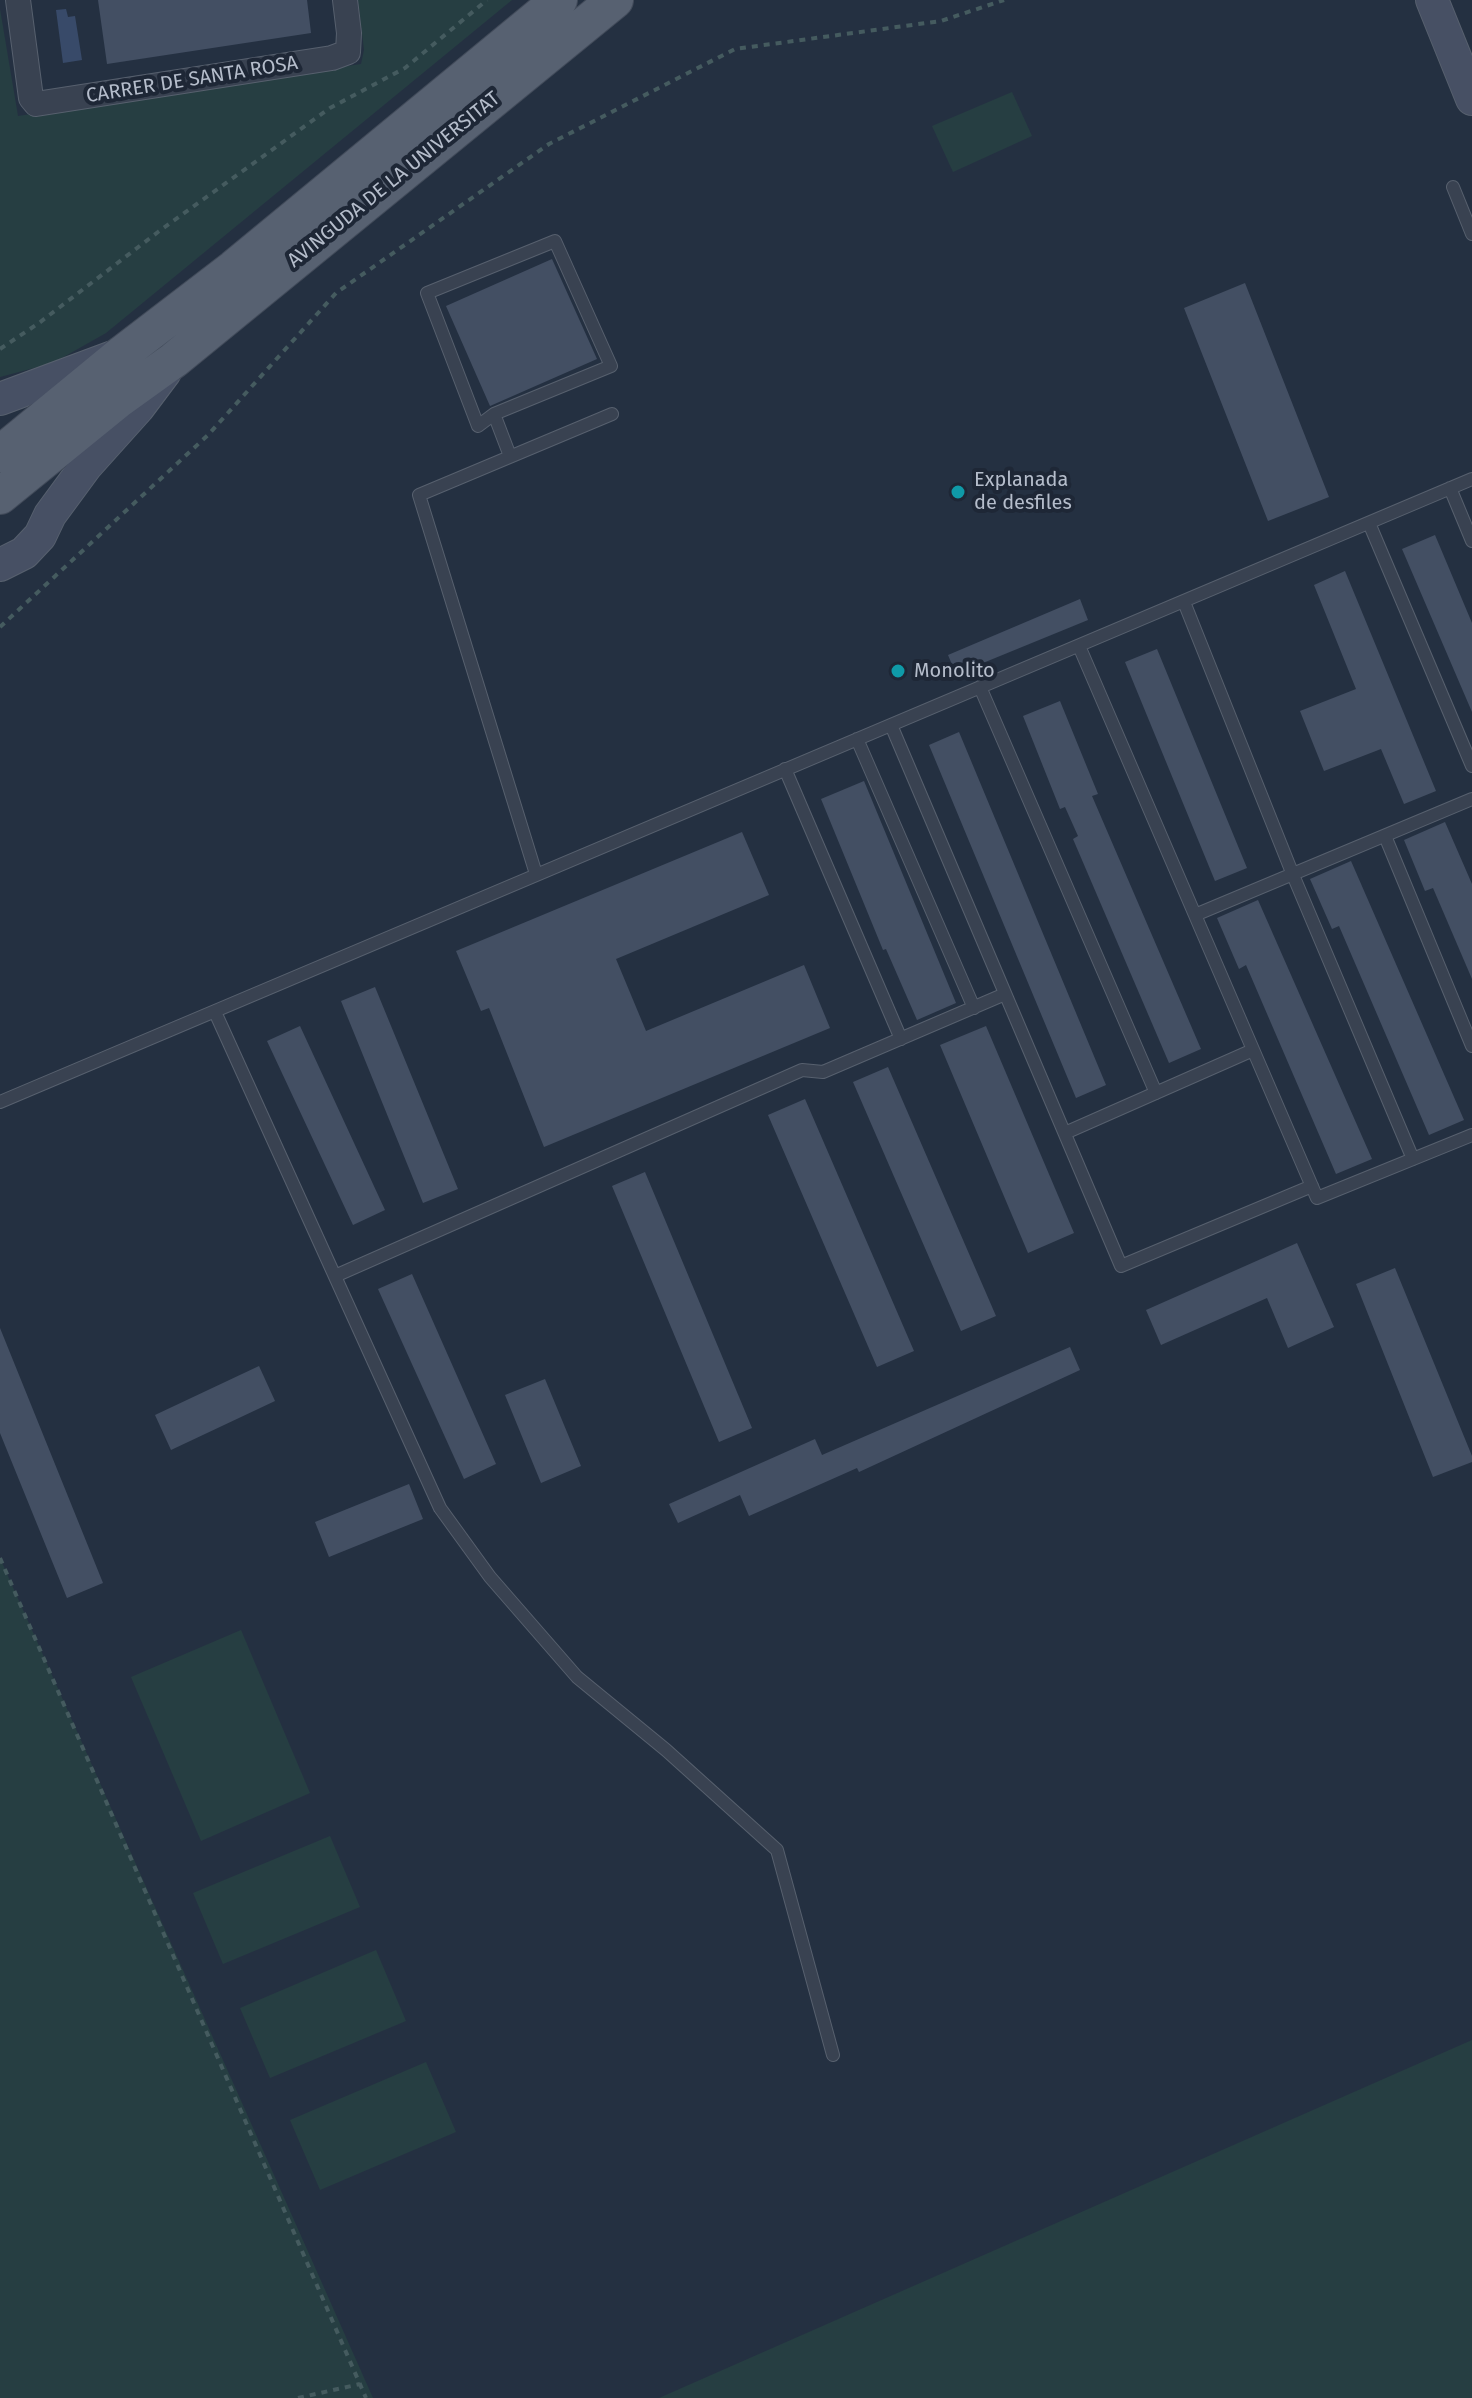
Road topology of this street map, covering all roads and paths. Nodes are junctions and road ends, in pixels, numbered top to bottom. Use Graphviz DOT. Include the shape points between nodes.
graph roads {
  1 [pos="18,0"];
  2 [pos="345,0"];
  3 [pos="487,0"];
  4 [pos="559,0"];
  5 [pos="615,0"];
  6 [pos="1004,0"];
  7 [pos="1432,0"];
  8 [pos="1472,99"];
  9 [pos="1453,187"];
  10 [pos="1472,234"];
  11 [pos="0,349"];
  12 [pos="123,353"];
  13 [pos="174,360"];
  14 [pos="0,399"];
  15 [pos="494,414"];
  16 [pos="612,414"];
  17 [pos="18,440"];
  18 [pos="510,456"];
  19 [pos="1472,479"];
  20 [pos="1450,488"];
  21 [pos="0,496"];
  22 [pos="50,515"];
  23 [pos="1369,523"];
  24 [pos="1472,541"];
  25 [pos="0,565"];
  26 [pos="1184,602"];
  27 [pos="0,627"];
  28 [pos="1079,646"];
  29 [pos="980,687"];
  30 [pos="891,725"];
  31 [pos="857,739"];
  32 [pos="1472,766"];
  33 [pos="785,769"];
  34 [pos="1472,799"];
  35 [pos="1385,836"];
  36 [pos="536,874"];
  37 [pos="1293,875"];
  38 [pos="1195,915"];
  39 [pos="1005,994"];
  40 [pos="974,1008"];
  41 [pos="215,1012"];
  42 [pos="901,1039"];
  43 [pos="1472,1046"];
  44 [pos="1253,1050"];
  45 [pos="1156,1093"];
  46 [pos="0,1102"];
  47 [pos="1065,1133"];
  48 [pos="1472,1135"];
  49 [pos="1413,1159"];
  50 [pos="1312,1186"];
  51 [pos="335,1276"];
  52 [pos="0,1558"];
  53 [pos="833,2055"];
  54 [pos="360,2384"];
  55 [pos="298,2398"];
  56 [pos="366,2398"];
  1 -- 2 [label="street, CARRER DE SANTA ROSA" via="36,104 332,58 348,52"];
  3 -- 11 [label="path" via="405,68 330,108"];
  4 -- 12 [label="main road, AVINGUDA DE LA UNIVERSITAT"];
  5 -- 13 [label="main road, AVINGUDA DE LA UNIVERSITAT"];
  6 -- 27 [label="path" via="941,21 735,49 549,144 336,293 208,435"];
  7 -- 8 [label="street"];
  9 -- 10 [label="lane"];
  12 -- 14 [label="street, AVINGUDA DE LA UNIVERSITAT"];
  12 -- 17 [label="main road, AVINGUDA DE LA UNIVERSITAT"];
  13 -- 17 [label="main road, AVINGUDA DE LA UNIVERSITAT" via="117,401"];
  13 -- 22 [label="street, AVINGUDA DE LA UNIVERSITAT"];
  15 -- 15 [label="lane" via="611,366 555,241 427,293 478,426"];
  15 -- 18 [label="lane"];
  16 -- 18 [label="lane"];
  17 -- 21 [label="main road, AVINGUDA DE LA UNIVERSITAT"];
  17 -- 22 [label="street" via="52,486"];
  18 -- 36 [label="lane" via="419,495"];
  19 -- 20 [label="lane"];
  20 -- 23 [label="lane"];
  20 -- 24 [label="lane"];
  22 -- 25 [label="street, AVINGUDA DE LA UNIVERSITAT" via="24,553"];
  23 -- 26 [label="lane"];
  23 -- 32 [label="lane"];
  26 -- 28 [label="lane"];
  26 -- 37 [label="lane"];
  28 -- 29 [label="lane"];
  28 -- 38 [label="lane"];
  29 -- 30 [label="lane"];
  29 -- 45 [label="lane"];
  30 -- 31 [label="lane"];
  30 -- 39 [label="lane"];
  31 -- 33 [label="lane"];
  31 -- 40 [label="lane"];
  33 -- 36 [label="lane"];
  33 -- 42 [label="lane"];
  34 -- 35 [label="lane"];
  35 -- 37 [label="lane"];
  35 -- 43 [label="lane"];
  36 -- 41 [label="lane"];
  37 -- 38 [label="lane"];
  37 -- 49 [label="lane"];
  38 -- 44 [label="lane"];
  39 -- 40 [label="lane"];
  39 -- 47 [label="lane"];
  40 -- 42 [label="lane"];
  41 -- 46 [label="lane"];
  41 -- 51 [label="lane"];
  42 -- 51 [label="lane" via="823,1072 802,1070"];
  44 -- 45 [label="lane"];
  44 -- 50 [label="lane"];
  45 -- 47 [label="lane"];
  47 -- 50 [label="lane" via="1121,1266"];
  48 -- 49 [label="lane"];
  49 -- 50 [label="lane" via="1317,1198"];
  51 -- 53 [label="lane" via="440,1508 490,1577 577,1677 777,1850"];
  52 -- 54 [label="path"];
  54 -- 55 [label="path"];
  54 -- 56 [label="path"];
}
